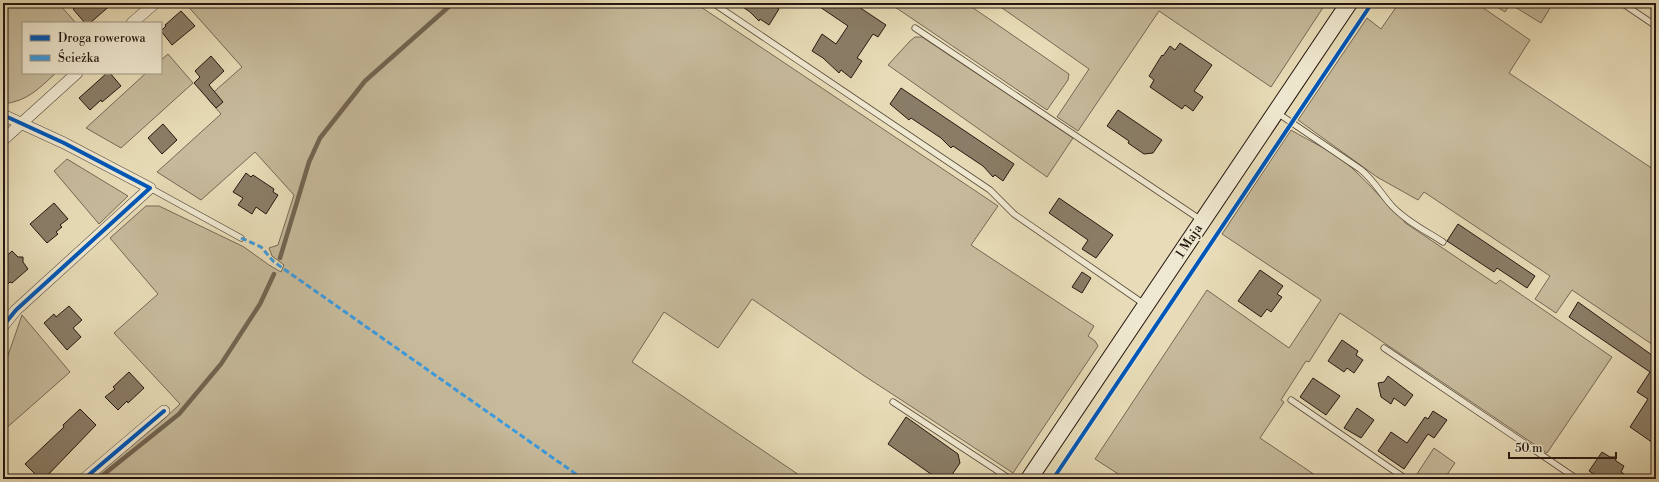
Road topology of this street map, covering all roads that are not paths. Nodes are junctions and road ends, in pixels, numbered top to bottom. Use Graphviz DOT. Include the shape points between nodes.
graph roads {
  1 [pos="155,3"];
  2 [pos="713,3"];
  3 [pos="1349,3"];
  4 [pos="1622,3"];
  5 [pos="133,22"];
  6 [pos="1656,26"];
  7 [pos="915,28"];
  8 [pos="76,74"];
  9 [pos="1276,112"];
  10 [pos="3,115"];
  11 [pos="22,122"];
  12 [pos="3,140"];
  13 [pos="150,188"];
  14 [pos="1203,221"];
  15 [pos="241,238"];
  16 [pos="1443,242"];
  17 [pos="1146,306"];
  18 [pos="3,326"];
  19 [pos="1384,348"];
  20 [pos="1291,400"];
  21 [pos="893,402"];
  22 [pos="164,411"];
  23 [pos="84,479"];
  24 [pos="1010,479"];
  25 [pos="1029,479"];
  26 [pos="1406,479"];
  27 [pos="1577,479"];
  1 -- 5 [label="street"];
  2 -- 17 [label="lane" via="990,190 1014,214"];
  3 -- 9 [label="main road, 1 Maja"];
  4 -- 6 [label="lane"];
  7 -- 14 [label="lane"];
  8 -- 11 [label="street"];
  9 -- 14 [label="main road, 1 Maja"];
  9 -- 16 [label="lane" via="1360,169 1370,177 1399,213"];
  10 -- 11 [label="street"];
  11 -- 12 [label="street"];
  11 -- 13 [label="street"];
  13 -- 15 [label="lane"];
  13 -- 18 [label="street" via="16,310"];
  14 -- 17 [label="main road, 1 Maja"];
  17 -- 25 [label="main road, 1 Maja"];
  19 -- 27 [label="lane"];
  20 -- 26 [label="lane"];
  21 -- 24 [label="lane"];
  22 -- 23 [label="street"];
}
